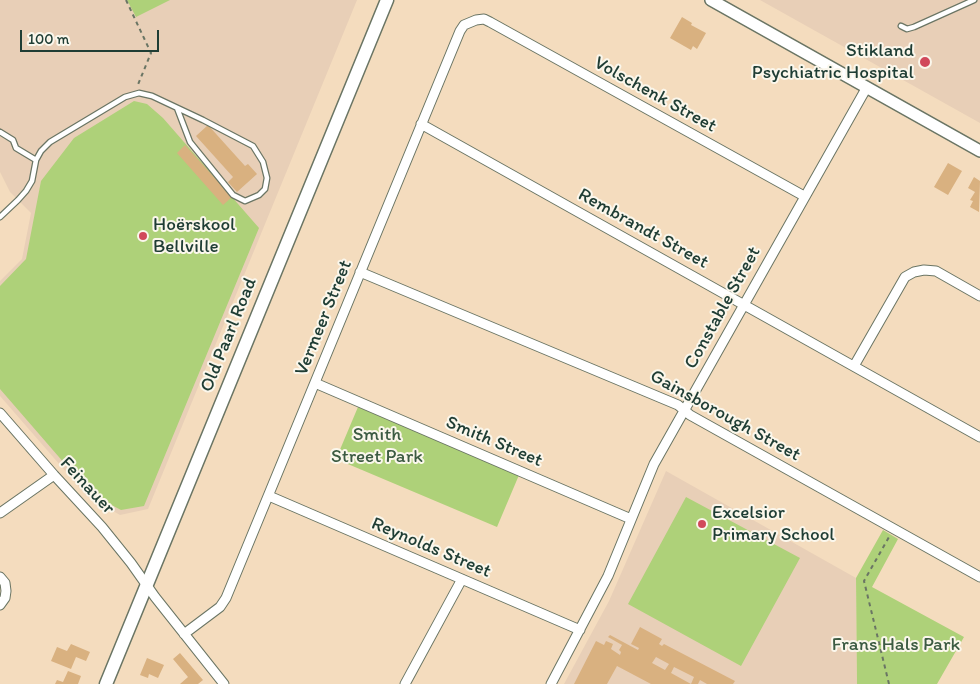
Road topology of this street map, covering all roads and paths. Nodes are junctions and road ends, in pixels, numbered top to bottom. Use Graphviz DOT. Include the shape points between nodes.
graph roads {
  1 [pos="126,0"];
  2 [pos="387,0"];
  3 [pos="711,0"];
  4 [pos="974,0"];
  5 [pos="490,22"];
  6 [pos="900,26"];
  7 [pos="867,87"];
  8 [pos="134,94"];
  9 [pos="177,108"];
  10 [pos="421,124"];
  11 [pos="0,132"];
  12 [pos="980,151"];
  13 [pos="36,160"];
  14 [pos="804,196"];
  15 [pos="0,217"];
  16 [pos="360,272"];
  17 [pos="980,296"];
  18 [pos="744,304"];
  19 [pos="854,366"];
  20 [pos="315,383"];
  21 [pos="685,410"];
  22 [pos="0,413"];
  23 [pos="980,437"];
  24 [pos="54,475"];
  25 [pos="269,496"];
  26 [pos="0,513"];
  27 [pos="632,519"];
  28 [pos="894,528"];
  29 [pos="0,577"];
  30 [pos="980,577"];
  31 [pos="462,579"];
  32 [pos="146,585"];
  33 [pos="0,604"];
  34 [pos="580,630"];
  35 [pos="184,634"];
  36 [pos="106,684"];
  37 [pos="224,684"];
  38 [pos="405,684"];
  39 [pos="551,684"];
  40 [pos="888,684"];
  1 -- 8 [label="path" via="151,52"];
  2 -- 32 [label="main road, Old Paarl Road"];
  3 -- 7 [label="street"];
  4 -- 6 [label="lane" via="914,27"];
  5 -- 10 [label="street, Vermeer Street" via="476,20 460,30"];
  5 -- 14 [label="street, Volschenk Street"];
  7 -- 12 [label="street"];
  7 -- 14 [label="street, Constable Street"];
  8 -- 9 [label="lane" via="145,94"];
  8 -- 13 [label="lane" via="50,142"];
  9 -- 9 [label="lane" via="253,146 263,162 267,178 265,189 245,201 233,195 190,142"];
  10 -- 16 [label="street, Vermeer Street"];
  10 -- 18 [label="street, Rembrandt Street"];
  11 -- 13 [label="lane" via="13,140 16,148"];
  13 -- 15 [label="lane" via="32,181"];
  14 -- 18 [label="street, Constable Street"];
  16 -- 20 [label="street, Vermeer Street"];
  16 -- 21 [label="street, Gainsborough Street" via="646,390"];
  17 -- 19 [label="street" via="936,271 924,270 905,277"];
  18 -- 19 [label="street, Rembrandt Street"];
  18 -- 21 [label="street, Constable Street"];
  19 -- 23 [label="street, Rembrandt Street"];
  20 -- 25 [label="street, Vermeer Street"];
  20 -- 27 [label="street, Smith Street"];
  21 -- 27 [label="street, Constable Street" via="654,464"];
  21 -- 28 [label="street, Gainsborough Street"];
  22 -- 24 [label="street, Feinauer"];
  24 -- 26 [label="street"];
  24 -- 32 [label="street, Feinauer" via="102,527"];
  25 -- 31 [label="street, Reynolds Street"];
  25 -- 35 [label="street, Vermeer Street" via="225,601"];
  27 -- 34 [label="street, Constable Street"];
  28 -- 30 [label="street, Gainsborough Street"];
  28 -- 40 [label="path" via="864,581"];
  29 -- 33 [label="street" via="6,590"];
  31 -- 34 [label="street, Reynolds Street"];
  31 -- 38 [label="street"];
  32 -- 35 [label="street, Feinauer"];
  32 -- 36 [label="main road, Old Paarl Road"];
  34 -- 39 [label="street, Constable Street"];
  35 -- 37 [label="street, Feinauer"];
}
